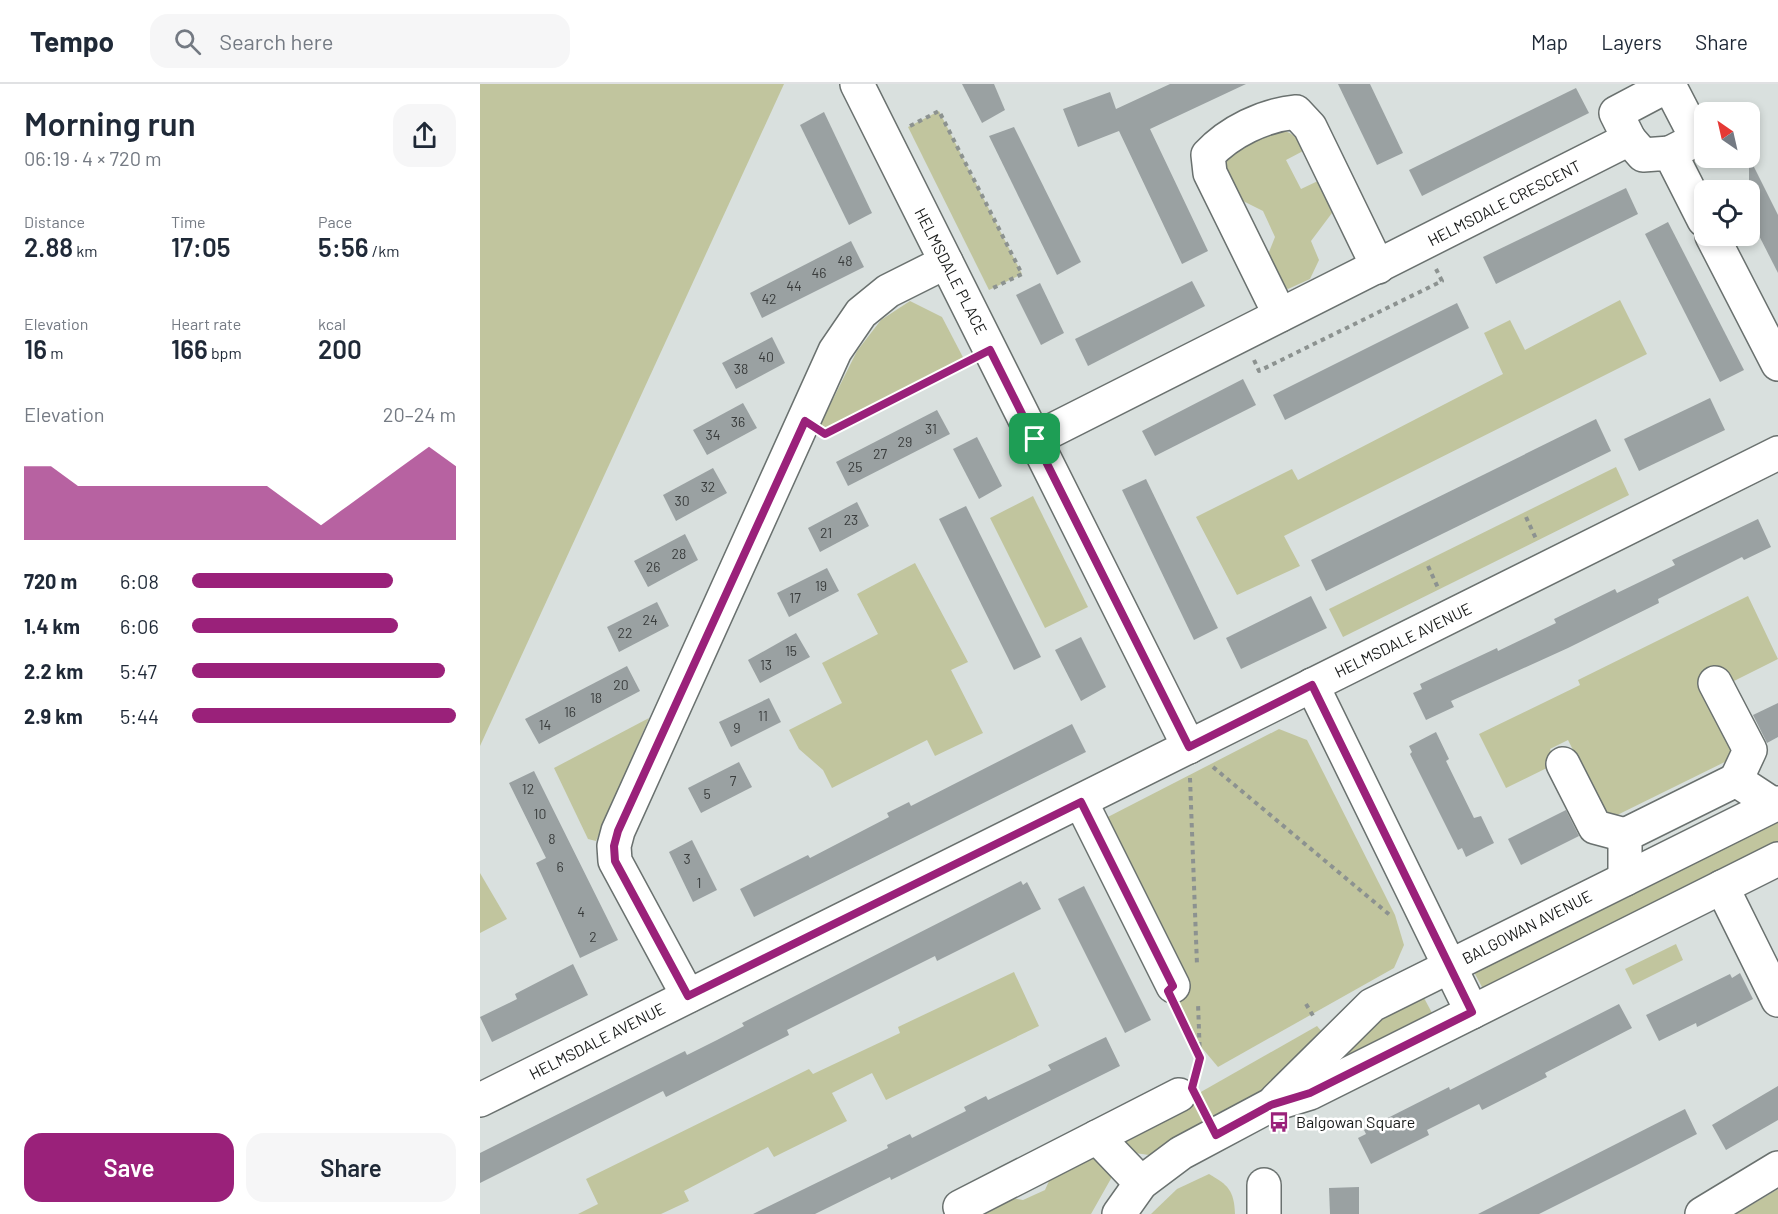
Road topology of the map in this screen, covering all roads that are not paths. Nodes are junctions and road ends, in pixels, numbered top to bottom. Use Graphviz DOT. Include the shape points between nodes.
graph roads {
  1 [pos="857,84"];
  2 [pos="1629,139"];
  3 [pos="1670,153"];
  4 [pos="1694,200"];
  5 [pos="1717,246"];
  6 [pos="946,262"];
  7 [pos="1378,267"];
  8 [pos="1280,315"];
  9 [pos="1778,364"];
  10 [pos="1035,439"];
  11 [pos="1778,453"];
  12 [pos="1715,683"];
  13 [pos="1312,685"];
  14 [pos="1189,747"];
  15 [pos="1563,764"];
  16 [pos="1736,780"];
  17 [pos="1081,802"];
  18 [pos="1776,804"];
  19 [pos="1625,835"];
  20 [pos="1778,859"];
  21 [pos="1625,879"];
  22 [pos="1722,887"];
  23 [pos="1449,966"];
  24 [pos="1189,986"];
  25 [pos="688,996"];
  26 [pos="1778,1000"];
  27 [pos="1472,1012"];
  28 [pos="1187,1087"];
  29 [pos="480,1100"];
  30 [pos="1271,1105"];
  31 [pos="1096,1137"];
  32 [pos="1778,1168"];
  33 [pos="1142,1183"];
  34 [pos="960,1207"];
  35 [pos="1119,1214"];
  36 [pos="1702,1214"];
  1 -- 6 [label="street, HELMSDALE PLACE"];
  2 -- 3 [label="street" via="1643,155"];
  2 -- 3 [label="street" via="1616,113 1669,85 1697,139"];
  2 -- 7 [label="street, HELMSDALE CRESCENT"];
  3 -- 4 [label="street"];
  5 -- 9 [label="street"];
  6 -- 10 [label="street, HELMSDALE PLACE"];
  6 -- 25 [label="street" via="888,291 861,313 835,351 618,831 615,861"];
  7 -- 8 [label="street, HELMSDALE CRESCENT"];
  7 -- 8 [label="street" via="1310,127 1296,112 1275,114 1230,136 1208,155 1210,173"];
  8 -- 10 [label="street, HELMSDALE CRESCENT"];
  10 -- 14 [label="street, HELMSDALE PLACE"];
  11 -- 13 [label="street, HELMSDALE AVENUE"];
  12 -- 16 [label="street" via="1750,750"];
  13 -- 14 [label="street, HELMSDALE AVENUE"];
  13 -- 23 [label="street"];
  14 -- 17 [label="street, HELMSDALE AVENUE"];
  15 -- 19 [label="street" via="1595,827"];
  16 -- 18 [label="street"];
  16 -- 19 [label="street"];
  17 -- 24 [label="street"];
  17 -- 25 [label="street, HELMSDALE AVENUE"];
  18 -- 21 [label="street, BALGOWAN AVENUE"];
  19 -- 21 [label="street"];
  20 -- 22 [label="street, BALGOWAN AVENUE"];
  21 -- 23 [label="street, BALGOWAN AVENUE"];
  22 -- 26 [label="street"];
  22 -- 27 [label="street, BALGOWAN AVENUE"];
  23 -- 27 [label="street"];
  23 -- 30 [label="street, BALGOWAN AVENUE" via="1372,1005"];
  25 -- 29 [label="street, HELMSDALE AVENUE"];
  27 -- 30 [label="street, BALGOWAN AVENUE" via="1310,1093"];
  28 -- 31 [label="street"];
  30 -- 33 [label="street, BALGOWAN AVENUE" via="1181,1153"];
  31 -- 33 [label="street"];
  31 -- 34 [label="street"];
  32 -- 36 [label="street"];
  33 -- 35 [label="street, BALGOWAN AVENUE"];
}
